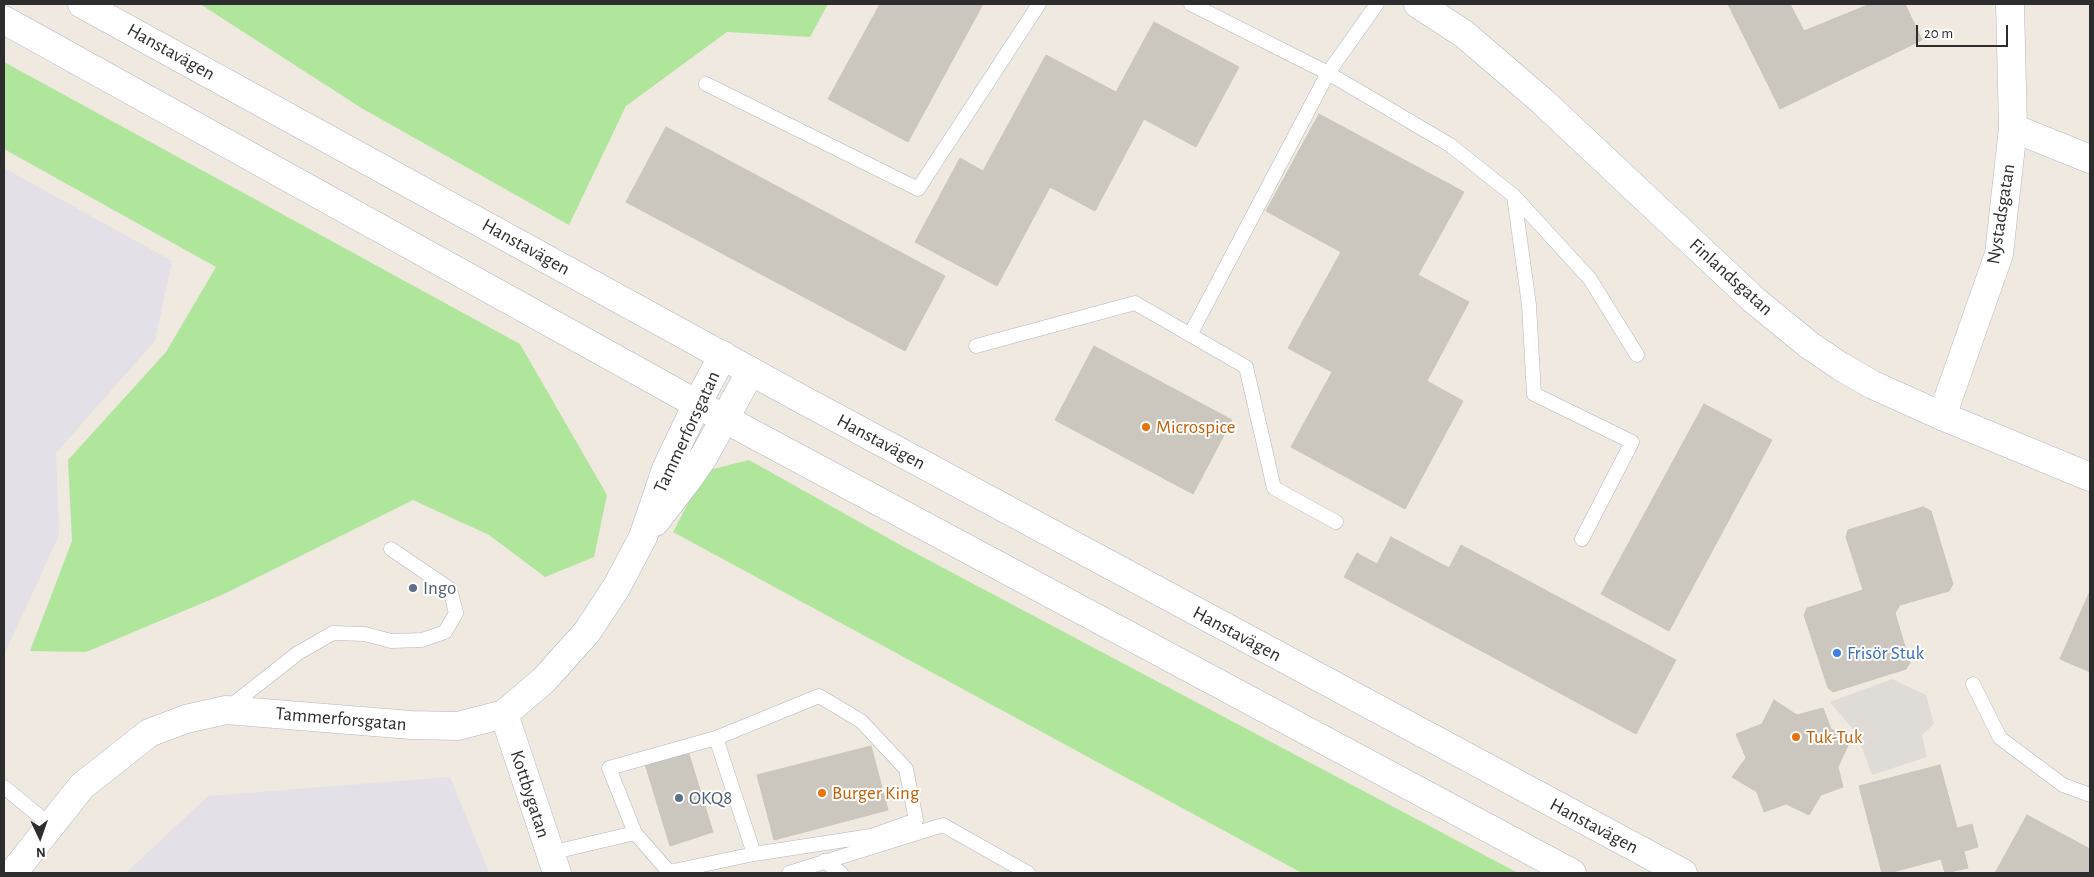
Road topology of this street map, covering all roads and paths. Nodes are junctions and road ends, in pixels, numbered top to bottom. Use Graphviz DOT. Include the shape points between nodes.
graph roads {
  1 [pos="82,4"];
  2 [pos="1039,4"];
  3 [pos="1191,4"];
  4 [pos="1377,4"];
  5 [pos="1418,4"];
  6 [pos="2010,4"];
  7 [pos="4,20"];
  8 [pos="1328,73"];
  9 [pos="706,84"];
  10 [pos="2013,128"];
  11 [pos="2090,159"];
  12 [pos="1514,196"];
  13 [pos="1190,335"];
  14 [pos="976,346"];
  15 [pos="1638,355"];
  16 [pos="723,356"];
  17 [pos="751,371"];
  18 [pos="697,404"];
  19 [pos="1942,416"];
  20 [pos="724,418"];
  21 [pos="2090,476"];
  22 [pos="1336,522"];
  23 [pos="643,537"];
  24 [pos="1582,539"];
  25 [pos="391,549"];
  26 [pos="1973,684"];
  27 [pos="226,710"];
  28 [pos="504,714"];
  29 [pos="716,738"];
  30 [pos="4,787"];
  31 [pos="2090,795"];
  32 [pos="50,825"];
  33 [pos="635,833"];
  34 [pos="754,854"];
  35 [pos="824,861"];
  36 [pos="553,863"];
  37 [pos="13,873"];
  38 [pos="790,873"];
  39 [pos="841,873"];
  40 [pos="1028,873"];
  41 [pos="1572,873"];
  42 [pos="1683,873"];
  1 -- 16 [label="main road, Hanstavägen"];
  2 -- 9 [label="lane" via="918,189"];
  3 -- 8 [label="lane"];
  4 -- 8 [label="lane"];
  5 -- 19 [label="main road, Finlandsgatan" via="1464,34 1542,101 1754,300 1809,345 1873,385"];
  6 -- 10 [label="main road, Nystadsgatan"];
  7 -- 18 [label="main road"];
  8 -- 12 [label="lane" via="1450,145"];
  8 -- 13 [label="lane"];
  10 -- 11 [label="main road"];
  10 -- 19 [label="main road, Nystadsgatan" via="1999,254"];
  12 -- 15 [label="lane" via="1590,280"];
  12 -- 24 [label="lane" via="1529,306 1534,394 1632,442"];
  13 -- 14 [label="lane" via="1134,303"];
  13 -- 22 [label="lane" via="1246,366 1274,488"];
  16 -- 17 [label="main road, Hanstavägen"];
  16 -- 18 [label="main road, Tammerforsgatan"];
  17 -- 20 [label="main road, Tammerforsgatan"];
  17 -- 42 [label="main road, Hanstavägen"];
  18 -- 20 [label="main road"];
  18 -- 23 [label="main road, Tammerforsgatan" via="666,469"];
  19 -- 21 [label="main road, Finlandsgatan"];
  20 -- 23 [label="main road, Tammerforsgatan" via="686,482"];
  20 -- 41 [label="main road"];
  23 -- 28 [label="main road, Tammerforsgatan" via="616,588 587,632 544,680"];
  25 -- 27 [label="lane" via="450,589 456,613 445,632 422,640 391,641 365,634 333,633 298,653"];
  26 -- 31 [label="lane" via="2000,738 2063,785"];
  27 -- 28 [label="main road, Tammerforsgatan" via="421,726 458,726"];
  27 -- 32 [label="main road, Tammerforsgatan" via="186,719 149,733 82,786"];
  28 -- 36 [label="main road, Kottbygatan"];
  29 -- 33 [label="lane" via="609,768"];
  29 -- 34 [label="lane"];
  29 -- 34 [label="lane" via="819,696 861,722 906,769 916,820 871,836"];
  30 -- 32 [label="lane"];
  32 -- 37 [label="main road, Tammerforsgatan"];
  33 -- 34 [label="lane" via="669,872"];
  33 -- 36 [label="lane"];
  35 -- 38 [label="lane"];
  35 -- 39 [label="lane"];
  35 -- 40 [label="lane" via="943,825"];
}
